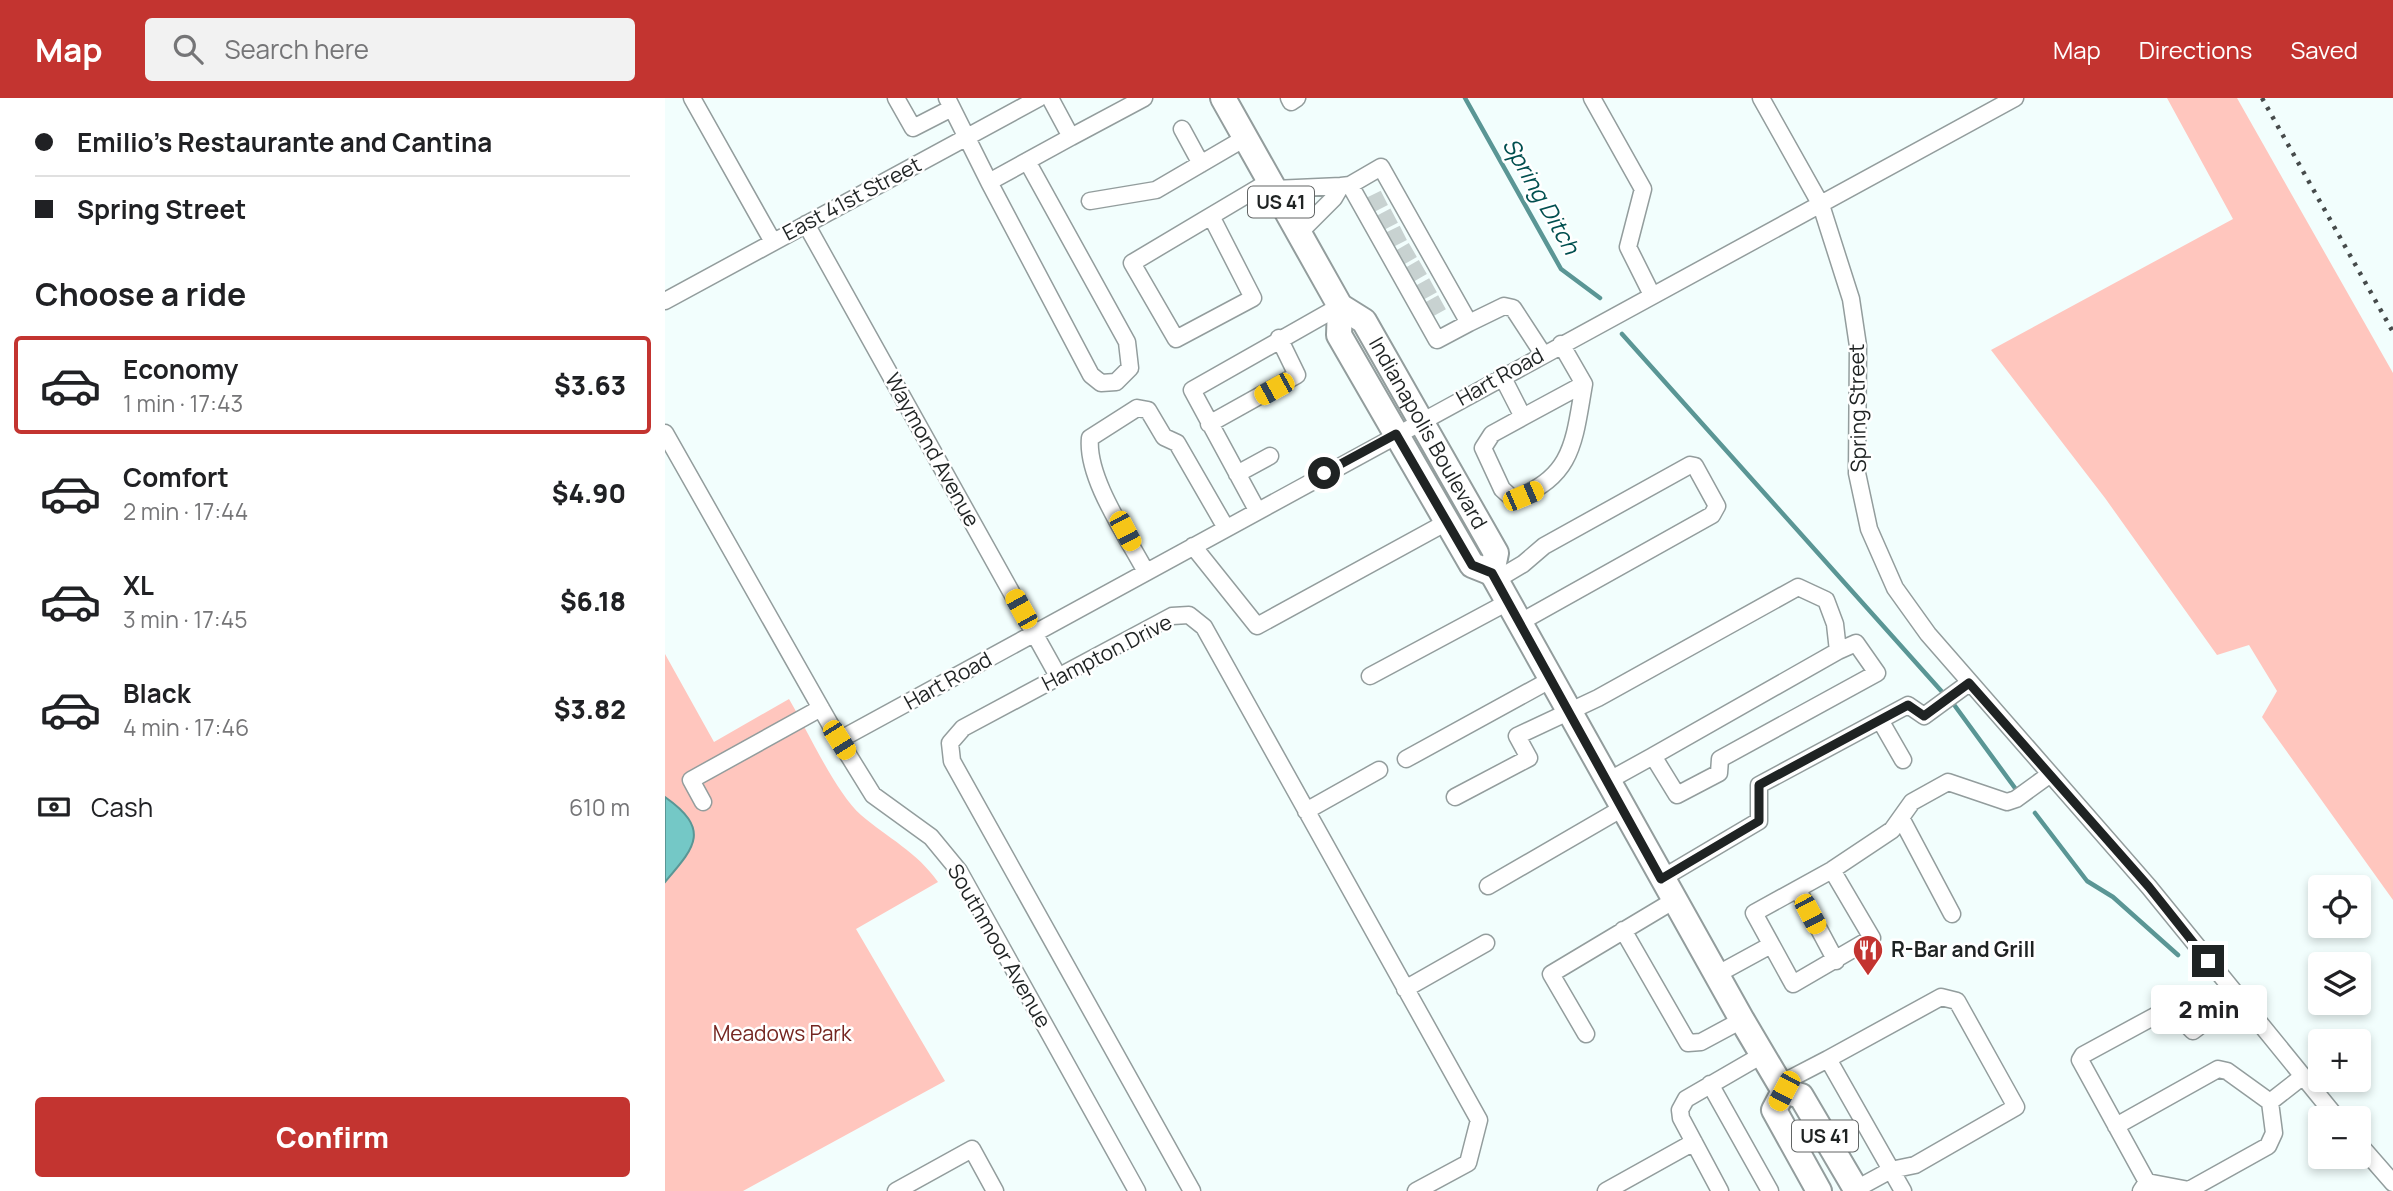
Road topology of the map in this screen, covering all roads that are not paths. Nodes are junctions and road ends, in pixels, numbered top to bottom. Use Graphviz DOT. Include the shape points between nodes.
graph roads {
  1 [pos="692,98"];
  2 [pos="896,98"];
  3 [pos="1039,98"];
  4 [pos="1050,98"];
  5 [pos="1145,98"];
  6 [pos="1223,98"];
  7 [pos="1289,98"];
  8 [pos="1297,98"];
  9 [pos="1592,98"];
  10 [pos="1761,98"];
  11 [pos="2015,98"];
  12 [pos="950,103"];
  13 [pos="1182,130"];
  14 [pos="968,137"];
  15 [pos="1071,137"];
  16 [pos="1245,138"];
  17 [pos="1027,161"];
  18 [pos="1201,164"];
  19 [pos="989,182"];
  20 [pos="1272,185"];
  21 [pos="1345,186"];
  22 [pos="1090,201"];
  23 [pos="1821,205"];
  24 [pos="1211,216"];
  25 [pos="806,224"];
  26 [pos="1299,233"];
  27 [pos="773,242"];
  28 [pos="1652,295"];
  29 [pos="665,301"];
  30 [pos="1340,306"];
  31 [pos="1468,323"];
  32 [pos="1279,338"];
  33 [pos="1561,344"];
  34 [pos="1543,354"];
  35 [pos="1502,376"];
  36 [pos="1584,384"];
  37 [pos="1523,417"];
  38 [pos="1420,420"];
  39 [pos="1209,424"];
  40 [pos="665,433"];
  41 [pos="1396,434"];
  42 [pos="1270,456"];
  43 [pos="1237,474"];
  44 [pos="1257,510"];
  45 [pos="1447,522"];
  46 [pos="1226,528"];
  47 [pos="1193,546"];
  48 [pos="1146,572"];
  49 [pos="1504,594"];
  50 [pos="1035,634"];
  51 [pos="1837,651"];
  52 [pos="1058,676"];
  53 [pos="1370,676"];
  54 [pos="1550,680"];
  55 [pos="1969,683"];
  56 [pos="821,708"];
  57 [pos="1567,710"];
  58 [pos="1880,720"];
  59 [pos="839,740"];
  60 [pos="1653,756"];
  61 [pos="1406,759"];
  62 [pos="1903,760"];
  63 [pos="1379,770"];
  64 [pos="2049,775"];
  65 [pos="1606,782"];
  66 [pos="1455,797"];
  67 [pos="703,802"];
  68 [pos="1621,809"];
  69 [pos="1306,811"];
  70 [pos="1901,818"];
  71 [pos="1832,870"];
  72 [pos="1661,879"];
  73 [pos="1488,886"];
  74 [pos="1798,890"];
  75 [pos="1673,901"];
  76 [pos="1952,914"];
  77 [pos="1623,930"];
  78 [pos="1486,943"];
  79 [pos="1771,945"];
  80 [pos="1836,961"];
  81 [pos="1716,975"];
  82 [pos="1405,989"];
  83 [pos="2238,998"];
  84 [pos="1742,1020"];
  85 [pos="1586,1034"];
  86 [pos="1762,1055"];
  87 [pos="1828,1059"];
  88 [pos="2302,1077"];
  89 [pos="1710,1084"];
  90 [pos="1782,1088"];
  91 [pos="2270,1102"];
  92 [pos="2327,1106"];
  93 [pos="2116,1126"];
  94 [pos="1693,1142"];
  95 [pos="2371,1158"];
  96 [pos="1891,1170"];
  97 [pos="2393,1183"];
  98 [pos="2144,1186"];
  99 [pos="1856,1190"];
  100 [pos="895,1191"];
  101 [pos="995,1191"];
  102 [pos="1137,1191"];
  103 [pos="1192,1191"];
  104 [pos="1416,1191"];
  105 [pos="1606,1191"];
  106 [pos="1720,1191"];
  107 [pos="1770,1191"];
  108 [pos="1819,1191"];
  109 [pos="1903,1191"];
  1 -- 27 [label="street"];
  2 -- 12 [label="street" via="913,128"];
  3 -- 14 [label="street, East 41st Street"];
  4 -- 15 [label="street"];
  5 -- 15 [label="street"];
  6 -- 16 [label="highway, Indianapolis Boulevard / US 41"];
  7 -- 8 [label="street" via="1291,102"];
  9 -- 28 [label="street" via="1643,189 1628,247"];
  10 -- 23 [label="street, Spring Street"];
  11 -- 23 [label="street, Hart Road"];
  12 -- 14 [label="street"];
  13 -- 18 [label="street"];
  14 -- 19 [label="street"];
  14 -- 25 [label="street, East 41st Street"];
  15 -- 17 [label="street"];
  16 -- 18 [label="street"];
  16 -- 20 [label="highway, Indianapolis Boulevard / US 41"];
  17 -- 19 [label="street"];
  17 -- 19 [label="street" via="1126,342 1130,368 1123,379 1109,384 1091,375"];
  18 -- 22 [label="street" via="1156,190"];
  20 -- 21 [label="street"];
  20 -- 24 [label="street"];
  20 -- 26 [label="highway, Indianapolis Boulevard / US 41"];
  21 -- 26 [label="street"];
  21 -- 31 [label="street" via="1367,207 1437,340"];
  21 -- 31 [label="street" via="1381,167"];
  23 -- 28 [label="street, Hart Road"];
  23 -- 55 [label="street, Spring Street" via="1856,324 1855,447 1869,529 1895,588"];
  24 -- 24 [label="street" via="1253,298 1175,339 1132,263"];
  25 -- 27 [label="street, East 41st Street"];
  25 -- 50 [label="street, Waymond Avenue"];
  26 -- 30 [label="highway, Indianapolis Boulevard / US 41"];
  27 -- 29 [label="street, East 41st Street"];
  28 -- 33 [label="street, Hart Road"];
  30 -- 32 [label="street"];
  30 -- 38 [label="highway, Indianapolis Boulevard / US 41" via="1364,321"];
  30 -- 41 [label="highway, Indianapolis Boulevard / US 41" via="1339,335"];
  31 -- 34 [label="street" via="1504,306 1513,308"];
  32 -- 39 [label="street" via="1194,386 1192,393"];
  32 -- 39 [label="street" via="1297,375"];
  33 -- 34 [label="street, Hart Road"];
  33 -- 36 [label="street"];
  34 -- 35 [label="street, Hart Road"];
  35 -- 37 [label="street"];
  35 -- 38 [label="street, Hart Road"];
  36 -- 37 [label="street"];
  36 -- 37 [label="street" via="1566,463 1537,490 1513,499 1502,489 1483,447 1492,434"];
  38 -- 41 [label="street, Hart Road"];
  38 -- 49 [label="highway, Indianapolis Boulevard / US 41" via="1496,553"];
  39 -- 43 [label="street"];
  40 -- 56 [label="street, Southmoor Avenue"];
  41 -- 44 [label="street, Hart Road"];
  41 -- 45 [label="highway, Indianapolis Boulevard / US 41"];
  42 -- 43 [label="street"];
  43 -- 44 [label="street"];
  44 -- 46 [label="street, Hart Road"];
  45 -- 47 [label="street" via="1257,626"];
  45 -- 49 [label="highway, Indianapolis Boulevard / US 41" via="1472,565"];
  46 -- 47 [label="street, Hart Road"];
  46 -- 48 [label="street" via="1177,443 1164,437 1148,410 1137,408 1090,438 1089,454"];
  47 -- 48 [label="street, Hart Road"];
  48 -- 50 [label="street, Hart Road"];
  49 -- 49 [label="street" via="1712,515 1717,506 1695,466 1690,466 1544,546 1523,564"];
  49 -- 53 [label="street"];
  49 -- 54 [label="highway, Indianapolis Boulevard / US 41"];
  50 -- 52 [label="street, Waymond Avenue"];
  50 -- 59 [label="street, Hart Road"];
  51 -- 57 [label="street" via="1835,624 1826,600 1798,587 1598,698"];
  51 -- 60 [label="street"];
  51 -- 60 [label="street" via="1857,643 1877,673 1720,759 1719,773 1677,795"];
  52 -- 69 [label="street, Hampton Drive" via="1172,616 1189,615 1204,628"];
  52 -- 103 [label="street, Hampton Drive" via="963,728 950,743 952,761"];
  54 -- 57 [label="highway, Indianapolis Boulevard / US 41"];
  54 -- 61 [label="street"];
  55 -- 58 [label="street" via="1924,716 1908,705"];
  55 -- 64 [label="street, Spring Street"];
  56 -- 59 [label="street, Southmoor Avenue"];
  56 -- 67 [label="street" via="691,780"];
  57 -- 65 [label="highway, Indianapolis Boulevard / US 41"];
  57 -- 66 [label="street" via="1517,736 1529,758"];
  58 -- 62 [label="street"];
  58 -- 72 [label="street" via="1759,785 1759,821"];
  59 -- 102 [label="street, Southmoor Avenue" via="873,795 932,837 959,871"];
  60 -- 65 [label="street"];
  63 -- 69 [label="street"];
  64 -- 70 [label="street" via="2007,802 1948,782 1912,802"];
  64 -- 83 [label="street, Spring Street" via="2149,887"];
  65 -- 68 [label="highway, Indianapolis Boulevard / US 41"];
  68 -- 72 [label="highway, Indianapolis Boulevard / US 41"];
  68 -- 73 [label="street"];
  69 -- 82 [label="street, Hampton Drive"];
  70 -- 71 [label="street" via="1892,830"];
  70 -- 76 [label="street"];
  71 -- 74 [label="street"];
  71 -- 80 [label="street" via="1872,938"];
  72 -- 75 [label="highway, Indianapolis Boulevard / US 41"];
  74 -- 79 [label="street" via="1754,913"];
  74 -- 80 [label="street"];
  75 -- 77 [label="street"];
  75 -- 81 [label="highway, Indianapolis Boulevard / US 41"];
  77 -- 84 [label="street" via="1688,1043 1701,1042"];
  77 -- 85 [label="street" via="1551,974"];
  78 -- 82 [label="street"];
  79 -- 80 [label="street" via="1793,984"];
  79 -- 81 [label="street"];
  81 -- 84 [label="highway, Indianapolis Boulevard / US 41"];
  82 -- 104 [label="street, Hampton Drive" via="1479,1120 1468,1163"];
  83 -- 88 [label="street, Spring Street"];
  83 -- 93 [label="street" via="2193,1031 2172,1010 2166,1010 2083,1055 2080,1060"];
  84 -- 86 [label="highway, Indianapolis Boulevard / US 41"];
  86 -- 89 [label="street"];
  86 -- 90 [label="highway, Indianapolis Boulevard / US 41"];
  87 -- 90 [label="street"];
  87 -- 96 [label="street"];
  87 -- 96 [label="street" via="1941,997 1957,1001 2016,1107 1915,1166"];
  88 -- 91 [label="street"];
  88 -- 92 [label="street, Spring Street"];
  89 -- 94 [label="street" via="1686,1099 1680,1110"];
  89 -- 107 [label="street"];
  90 -- 99 [label="highway, Indianapolis Boulevard / US 41" via="1801,1096"];
  90 -- 108 [label="highway, US 41" via="1774,1110"];
  91 -- 93 [label="street" via="2218,1069"];
  91 -- 98 [label="street" via="2274,1133 2268,1146 2189,1190"];
  93 -- 98 [label="street"];
  94 -- 105 [label="street"];
  94 -- 106 [label="street"];
  95 -- 97 [label="street"];
  96 -- 99 [label="street"];
  96 -- 109 [label="street"];
  100 -- 101 [label="street" via="972,1149"];
}
